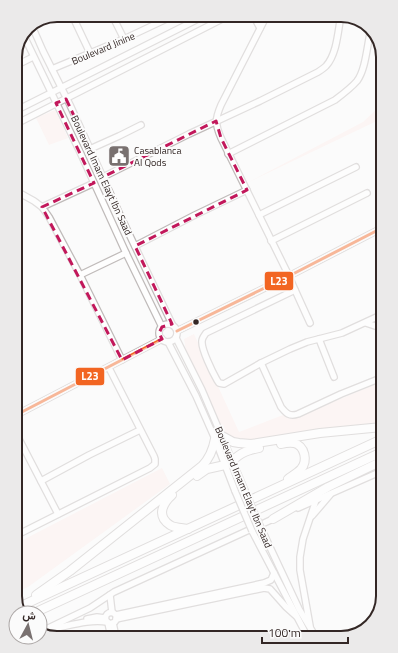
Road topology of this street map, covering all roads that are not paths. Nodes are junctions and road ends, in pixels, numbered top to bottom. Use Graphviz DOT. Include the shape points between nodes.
graph roads {
  1 [pos="75,22"];
  2 [pos="116,22"];
  3 [pos="155,22"];
  4 [pos="192,22"];
  5 [pos="216,22"];
  6 [pos="257,22"];
  7 [pos="263,22"];
  8 [pos="340,22"];
  9 [pos="260,28"];
  10 [pos="34,31"];
  11 [pos="369,36"];
  12 [pos="124,39"];
  13 [pos="26,41"];
  14 [pos="90,53"];
  15 [pos="33,57"];
  16 [pos="22,62"];
  17 [pos="52,69"];
  18 [pos="61,88"];
  19 [pos="51,93"];
  20 [pos="66,98"];
  21 [pos="56,103"];
  22 [pos="22,108"];
  23 [pos="22,121"];
  24 [pos="216,121"];
  25 [pos="142,125"];
  26 [pos="90,149"];
  27 [pos="228,154"];
  28 [pos="356,167"];
  29 [pos="103,177"];
  30 [pos="94,183"];
  31 [pos="246,190"];
  32 [pos="367,193"];
  33 [pos="22,194"];
  34 [pos="42,207"];
  35 [pos="258,215"];
  36 [pos="376,231"];
  37 [pos="272,241"];
  38 [pos="135,246"];
  39 [pos="126,253"];
  40 [pos="80,276"];
  41 [pos="289,276"];
  42 [pos="295,290"];
  43 [pos="376,318"];
  44 [pos="310,323"];
  45 [pos="366,323"];
  46 [pos="172,324"];
  47 [pos="376,326"];
  48 [pos="162,327"];
  49 [pos="177,334"];
  50 [pos="319,339"];
  51 [pos="165,341"];
  52 [pos="122,360"];
  53 [pos="261,363"];
  54 [pos="109,368"];
  55 [pos="334,376"];
  56 [pos="376,380"];
  57 [pos="22,412"];
  58 [pos="376,427"];
  59 [pos="140,430"];
  60 [pos="219,437"];
  61 [pos="376,442"];
  62 [pos="22,444"];
  63 [pos="376,455"];
  64 [pos="229,463"];
  65 [pos="376,464"];
  66 [pos="376,474"];
  67 [pos="41,480"];
  68 [pos="275,489"];
  69 [pos="332,493"];
  70 [pos="316,500"];
  71 [pos="58,514"];
  72 [pos="273,519"];
  73 [pos="310,519"];
  74 [pos="188,529"];
  75 [pos="22,532"];
  76 [pos="274,573"];
  77 [pos="110,595"];
  78 [pos="23,603"];
  79 [pos="23,604"];
  80 [pos="48,607"];
  81 [pos="296,616"];
  82 [pos="111,619"];
  83 [pos="310,626"];
  84 [pos="48,628"];
  85 [pos="48,629"];
  86 [pos="111,631"];
  87 [pos="114,631"];
  88 [pos="304,631"];
  89 [pos="312,631"];
  1 -- 14 [label="street"];
  2 -- 12 [label="street"];
  3 -- 12 [label="street, Boulevard Jinine"];
  4 -- 18 [label="street"];
  5 -- 20 [label="street"];
  6 -- 9 [label="street"];
  7 -- 9 [label="street"];
  8 -- 24 [label="street" via="334,49 326,66"];
  9 -- 24 [label="street" via="221,105"];
  10 -- 17 [label="street, Boulevard Imam Elayt Ibn Saad"];
  11 -- 27 [label="street" via="362,71 349,90 336,100"];
  12 -- 14 [label="street, Boulevard Jinine"];
  13 -- 15 [label="street, Boulevard Imam Elayt Ibn Saad"];
  14 -- 17 [label="street, Boulevard Jinine"];
  15 -- 16 [label="street"];
  15 -- 19 [label="street, Boulevard Imam Elayt Ibn Saad"];
  17 -- 18 [label="street, Boulevard Imam Elayt Ibn Saad"];
  18 -- 19 [label="street"];
  18 -- 20 [label="street, Boulevard Imam Elayt Ibn Saad"];
  19 -- 21 [label="street, Boulevard Imam Elayt Ibn Saad"];
  19 -- 22 [label="street"];
  20 -- 21 [label="street"];
  20 -- 26 [label="street, Boulevard Imam Elayt Ibn Saad"];
  21 -- 23 [label="street"];
  21 -- 30 [label="street, Boulevard Imam Elayt Ibn Saad"];
  24 -- 27 [label="street"];
  24 -- 29 [label="street"];
  25 -- 26 [label="street"];
  26 -- 29 [label="street, Boulevard Imam Elayt Ibn Saad"];
  27 -- 31 [label="street"];
  28 -- 35 [label="street"];
  29 -- 38 [label="street, Boulevard Imam Elayt Ibn Saad"];
  30 -- 34 [label="street"];
  30 -- 39 [label="street, Boulevard Imam Elayt Ibn Saad"];
  31 -- 35 [label="street"];
  31 -- 38 [label="street"];
  32 -- 37 [label="street"];
  33 -- 34 [label="street"];
  34 -- 40 [label="street"];
  35 -- 37 [label="street"];
  36 -- 41 [label="street"];
  37 -- 41 [label="street"];
  38 -- 46 [label="street, Boulevard Imam Elayt Ibn Saad"];
  39 -- 40 [label="street"];
  39 -- 48 [label="street, Boulevard Imam Elayt Ibn Saad"];
  40 -- 52 [label="street"];
  41 -- 42 [label="street"];
  41 -- 49 [label="street"];
  42 -- 44 [label="street"];
  42 -- 53 [label="street" via="206,333 203,338 203,348 220,383 226,384"];
  43 -- 45 [label="street"];
  45 -- 47 [label="street"];
  45 -- 50 [label="street"];
  46 -- 48 [label="street"];
  46 -- 49 [label="street"];
  48 -- 51 [label="street" via="159,333"];
  49 -- 51 [label="street" via="171,341"];
  49 -- 60 [label="street, Boulevard Imam Elayt Ibn Saad" via="202,390"];
  50 -- 53 [label="street"];
  50 -- 55 [label="street"];
  51 -- 52 [label="street"];
  51 -- 60 [label="street, Boulevard Imam Elayt Ibn Saad"];
  52 -- 54 [label="street"];
  53 -- 56 [label="street" via="281,407 290,416"];
  54 -- 57 [label="street"];
  54 -- 59 [label="street"];
  58 -- 60 [label="highway" via="320,432 251,444"];
  59 -- 67 [label="street"];
  59 -- 71 [label="street" via="155,459 155,464"];
  60 -- 64 [label="street, Boulevard Imam Elayt Ibn Saad"];
  60 -- 78 [label="highway" via="202,466 64,575"];
  61 -- 68 [label="highway"];
  62 -- 67 [label="street"];
  63 -- 80 [label="highway"];
  64 -- 68 [label="highway" via="246,451 287,442 294,443 305,454 305,462 301,469"];
  64 -- 74 [label="highway" via="202,472 164,504 162,510 166,522 171,526"];
  64 -- 76 [label="street, Boulevard Imam Elayt Ibn Saad, bridge" via="235,491"];
  64 -- 83 [label="street, Boulevard Imam Elayt Ibn Saad, bridge" via="243,486 299,609"];
  65 -- 72 [label="highway" via="328,487"];
  66 -- 69 [label="street"];
  67 -- 71 [label="street"];
  68 -- 74 [label="highway"];
  69 -- 70 [label="street"];
  69 -- 73 [label="street"];
  70 -- 72 [label="street"];
  70 -- 73 [label="street"];
  71 -- 75 [label="street"];
  72 -- 77 [label="street"];
  73 -- 83 [label="street" via="303,539 300,570"];
  74 -- 79 [label="highway"];
  76 -- 81 [label="street, Boulevard Imam Elayt Ibn Saad"];
  76 -- 82 [label="street" via="268,582"];
  77 -- 82 [label="street"];
  77 -- 84 [label="street" via="90,608"];
  81 -- 82 [label="street" via="270,589 264,588"];
  81 -- 88 [label="street, Boulevard Imam Elayt Ibn Saad"];
  82 -- 85 [label="street" via="96,617"];
  82 -- 86 [label="street"];
  82 -- 87 [label="street"];
  83 -- 89 [label="street, Boulevard Imam Elayt Ibn Saad"];
}
